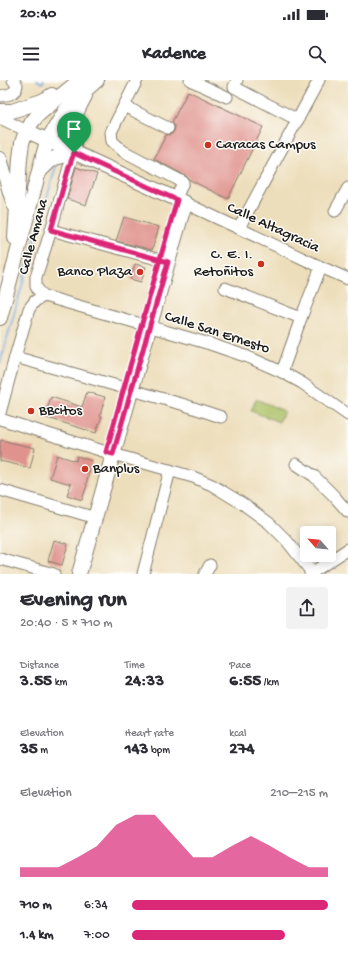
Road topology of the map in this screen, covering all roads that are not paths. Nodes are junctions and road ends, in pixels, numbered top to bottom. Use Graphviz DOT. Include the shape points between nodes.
graph roads {
  1 [pos="14,80"];
  2 [pos="137,80"];
  3 [pos="190,80"];
  4 [pos="237,80"];
  5 [pos="319,80"];
  6 [pos="88,83"];
  7 [pos="64,92"];
  8 [pos="0,96"];
  9 [pos="227,97"];
  10 [pos="124,106"];
  11 [pos="0,111"];
  12 [pos="0,118"];
  13 [pos="298,120"];
  14 [pos="168,128"];
  15 [pos="27,131"];
  16 [pos="47,140"];
  17 [pos="74,153"];
  18 [pos="55,158"];
  19 [pos="0,159"];
  20 [pos="69,167"];
  21 [pos="39,173"];
  22 [pos="348,188"];
  23 [pos="180,201"];
  24 [pos="335,211"];
  25 [pos="17,214"];
  26 [pos="239,228"];
  27 [pos="51,230"];
  28 [pos="164,260"];
  29 [pos="321,267"];
  30 [pos="348,279"];
  31 [pos="225,288"];
  32 [pos="0,292"];
  33 [pos="44,296"];
  34 [pos="0,318"];
  35 [pos="301,318"];
  36 [pos="145,326"];
  37 [pos="15,357"];
  38 [pos="282,372"];
  39 [pos="128,389"];
  40 [pos="0,413"];
  41 [pos="348,416"];
  42 [pos="221,417"];
  43 [pos="0,419"];
  44 [pos="109,453"];
  45 [pos="296,464"];
  46 [pos="170,470"];
  47 [pos="0,490"];
  48 [pos="348,512"];
  49 [pos="92,517"];
  50 [pos="347,550"];
  51 [pos="0,559"];
  52 [pos="54,574"];
  53 [pos="71,574"];
  54 [pos="79,574"];
  55 [pos="143,574"];
  56 [pos="311,574"];
  1 -- 8 [label="street" via="17,89 12,94"];
  2 -- 10 [label="street"];
  3 -- 9 [label="street"];
  4 -- 13 [label="street" via="234,87"];
  5 -- 13 [label="street"];
  6 -- 7 [label="main road"];
  6 -- 16 [label="main road" via="66,110"];
  6 -- 17 [label="main road" via="74,122"];
  7 -- 11 [label="main road" via="12,111"];
  7 -- 15 [label="main road" via="38,115"];
  7 -- 16 [label="main road" via="62,101 48,124"];
  10 -- 14 [label="street"];
  10 -- 23 [label="street" via="111,132 112,141 123,151 183,182"];
  12 -- 15 [label="street"];
  13 -- 26 [label="street"];
  15 -- 16 [label="main road"];
  15 -- 25 [label="main road" via="20,158"];
  16 -- 17 [label="main road"];
  16 -- 21 [label="main road"];
  17 -- 18 [label="main road"];
  17 -- 20 [label="street, Calle Amana"];
  17 -- 23 [label="main road"];
  18 -- 20 [label="main road" via="65,162"];
  18 -- 21 [label="main road"];
  19 -- 25 [label="main road"];
  20 -- 27 [label="street, Calle Amana"];
  21 -- 34 [label="main road"];
  22 -- 24 [label="street"];
  23 -- 26 [label="street, Calle Altagracia"];
  23 -- 28 [label="main road"];
  25 -- 32 [label="main road" via="15,239"];
  26 -- 29 [label="street, Calle Altagracia"];
  27 -- 28 [label="street"];
  27 -- 33 [label="street, Calle Amana" via="36,277 36,286"];
  28 -- 36 [label="main road"];
  29 -- 30 [label="street, Calle Altagracia"];
  29 -- 35 [label="street"];
  31 -- 35 [label="street"];
  33 -- 36 [label="street, Calle San Ernesto"];
  33 -- 37 [label="street, Calle Amana" via="35,301 29,310"];
  35 -- 38 [label="street"];
  36 -- 38 [label="street, Calle San Ernesto" via="230,350"];
  36 -- 39 [label="main road"];
  37 -- 39 [label="street"];
  37 -- 40 [label="street, Calle Amana"];
  38 -- 41 [label="street, Calle San Ernesto"];
  39 -- 42 [label="street"];
  39 -- 44 [label="main road"];
  43 -- 44 [label="street"];
  44 -- 46 [label="street"];
  44 -- 49 [label="main road"];
  45 -- 48 [label="street" via="314,476"];
  46 -- 55 [label="street"];
  46 -- 56 [label="street" via="212,485 250,508 281,535"];
  47 -- 49 [label="street"];
  49 -- 53 [label="main road"];
  49 -- 54 [label="main road"];
  50 -- 56 [label="street"];
  51 -- 52 [label="street"];
}
